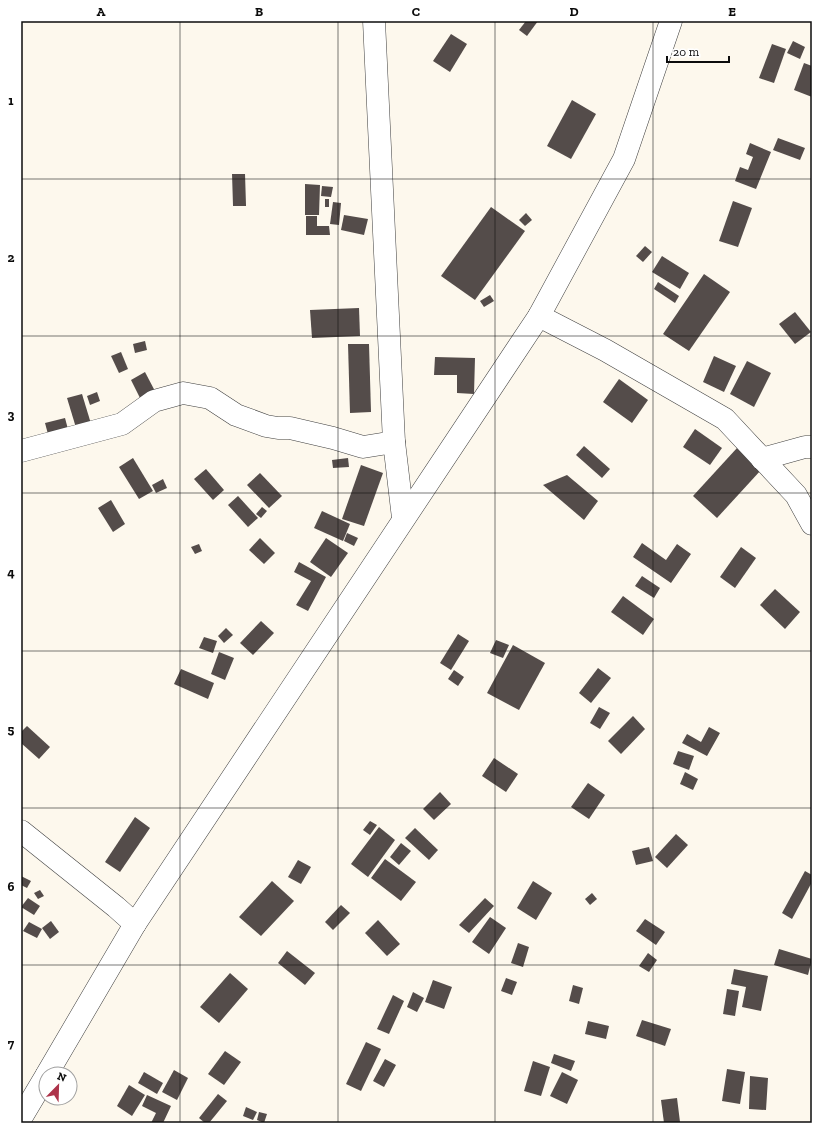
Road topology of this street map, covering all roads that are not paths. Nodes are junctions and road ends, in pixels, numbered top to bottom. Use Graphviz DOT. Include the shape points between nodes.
graph roads {
  1 [pos="374,21"];
  2 [pos="671,21"];
  3 [pos="539,316"];
  4 [pos="394,442"];
  5 [pos="812,447"];
  6 [pos="21,451"];
  7 [pos="762,459"];
  8 [pos="403,518"];
  9 [pos="812,524"];
  10 [pos="21,831"];
  11 [pos="135,924"];
  12 [pos="51,1066"];
  13 [pos="38,1089"];
  14 [pos="21,1118"];
  1 -- 4 [label="street"];
  2 -- 3 [label="street" via="624,159"];
  3 -- 7 [label="street" via="605,350 725,419"];
  3 -- 8 [label="street"];
  4 -- 6 [label="street" via="362,447 290,428 266,426 236,415 210,398 183,393 154,401 122,424"];
  4 -- 8 [label="street"];
  5 -- 7 [label="street"];
  7 -- 9 [label="street" via="796,495"];
  8 -- 11 [label="street"];
  10 -- 11 [label="street"];
  11 -- 12 [label="street"];
  13 -- 14 [label="street"];
}
